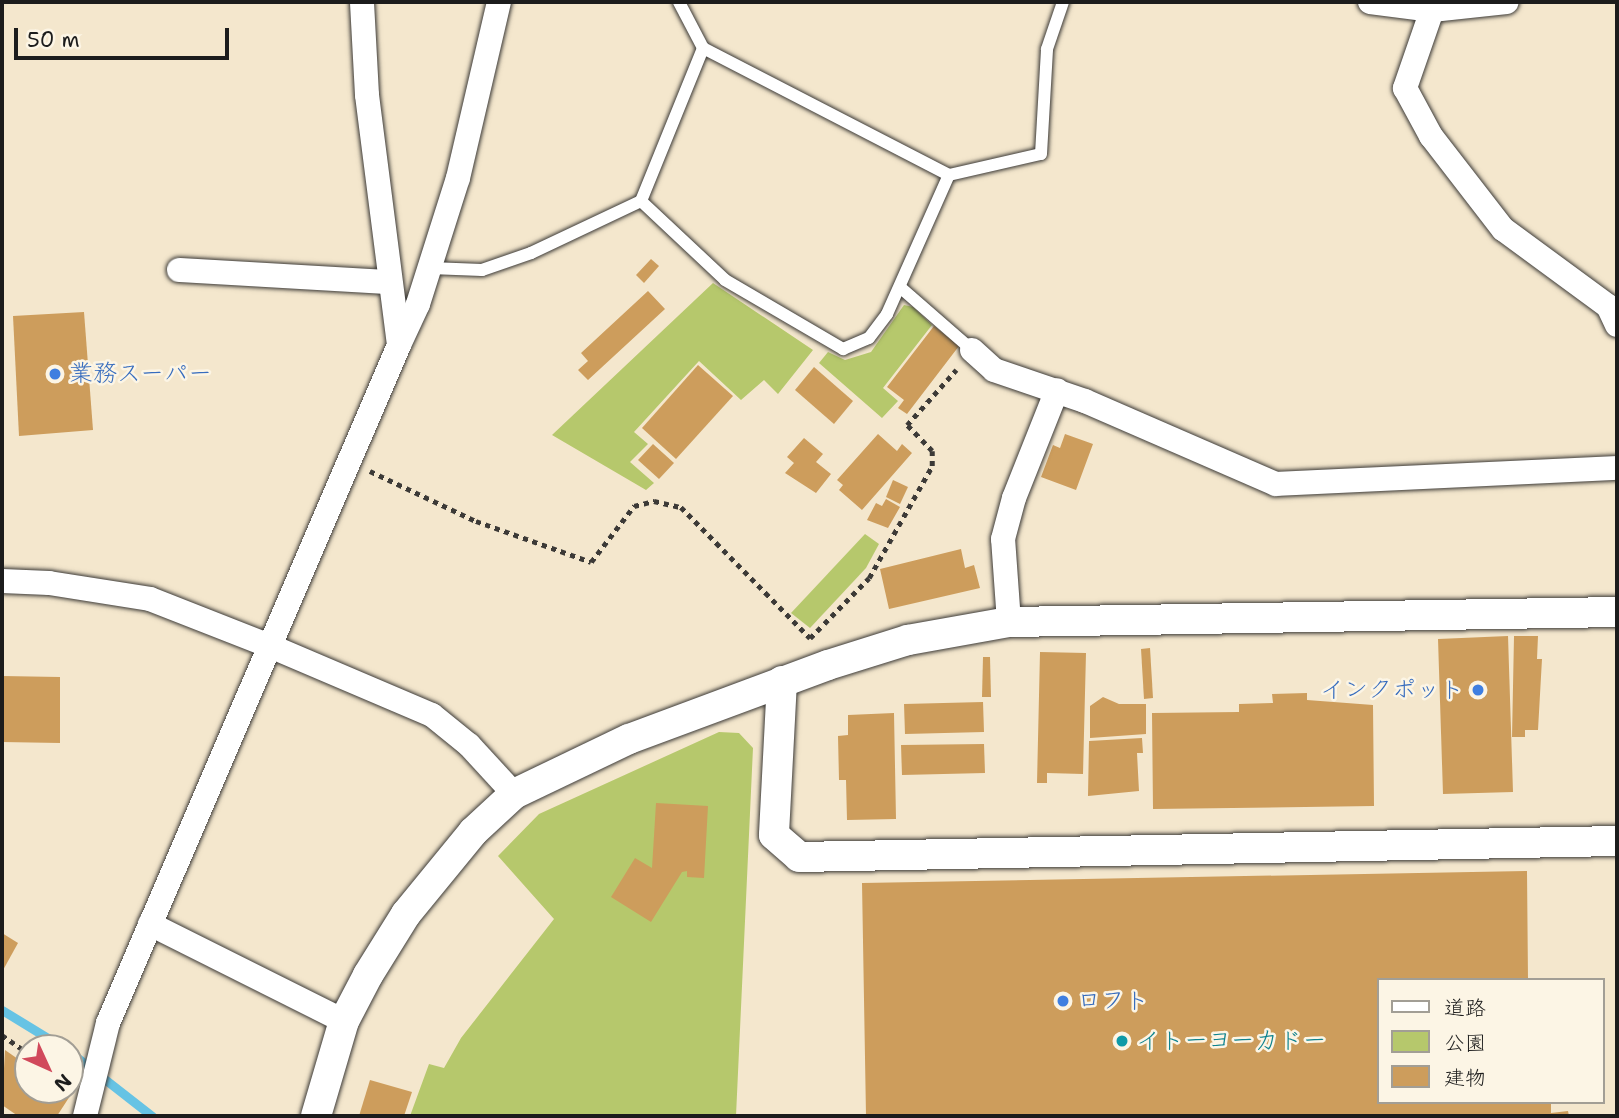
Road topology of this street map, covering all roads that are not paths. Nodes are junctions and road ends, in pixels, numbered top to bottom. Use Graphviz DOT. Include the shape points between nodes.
graph roads {
  1 [pos="362,2"];
  2 [pos="499,2"];
  3 [pos="679,2"];
  4 [pos="1063,2"];
  5 [pos="1370,2"];
  6 [pos="1507,2"];
  7 [pos="1432,10"];
  8 [pos="703,48"];
  9 [pos="949,174"];
  10 [pos="641,201"];
  11 [pos="430,268"];
  12 [pos="179,270"];
  13 [pos="388,282"];
  14 [pos="901,288"];
  15 [pos="1614,311"];
  16 [pos="399,345"];
  17 [pos="972,351"];
  18 [pos="1058,390"];
  19 [pos="1617,468"];
  20 [pos="2,581"];
  21 [pos="1617,612"];
  22 [pos="1009,622"];
  23 [pos="270,646"];
  24 [pos="782,681"];
  25 [pos="514,794"];
  26 [pos="1617,841"];
  27 [pos="150,924"];
  28 [pos="344,1021"];
  29 [pos="85,1116"];
  30 [pos="316,1116"];
  1 -- 13 [label="street"];
  2 -- 11 [label="street" via="484,80"];
  3 -- 8 [label="lane"];
  4 -- 9 [label="lane" via="1047,49 1041,154"];
  5 -- 7 [label="street"];
  6 -- 7 [label="street"];
  7 -- 15 [label="street" via="1405,88 1431,136 1503,229"];
  8 -- 9 [label="lane"];
  8 -- 10 [label="lane"];
  9 -- 14 [label="lane"];
  10 -- 11 [label="lane" via="531,253 482,270"];
  10 -- 14 [label="lane" via="725,280 843,349 869,338"];
  11 -- 16 [label="street"];
  12 -- 13 [label="street"];
  13 -- 16 [label="street"];
  14 -- 17 [label="lane"];
  16 -- 23 [label="street"];
  17 -- 18 [label="street" via="994,370"];
  18 -- 19 [label="street" via="1276,484"];
  18 -- 22 [label="street" via="1014,498 1003,539"];
  20 -- 23 [label="street" via="49,583 150,599"];
  21 -- 22 [label="street"];
  22 -- 24 [label="street" via="908,640"];
  23 -- 25 [label="street" via="432,715 469,744"];
  23 -- 27 [label="street"];
  24 -- 25 [label="street" via="629,739"];
  24 -- 26 [label="street" via="774,835 799,857"];
  25 -- 28 [label="street" via="473,832 406,914"];
  27 -- 28 [label="street"];
  27 -- 29 [label="street" via="108,1023"];
  28 -- 30 [label="street"];
}
